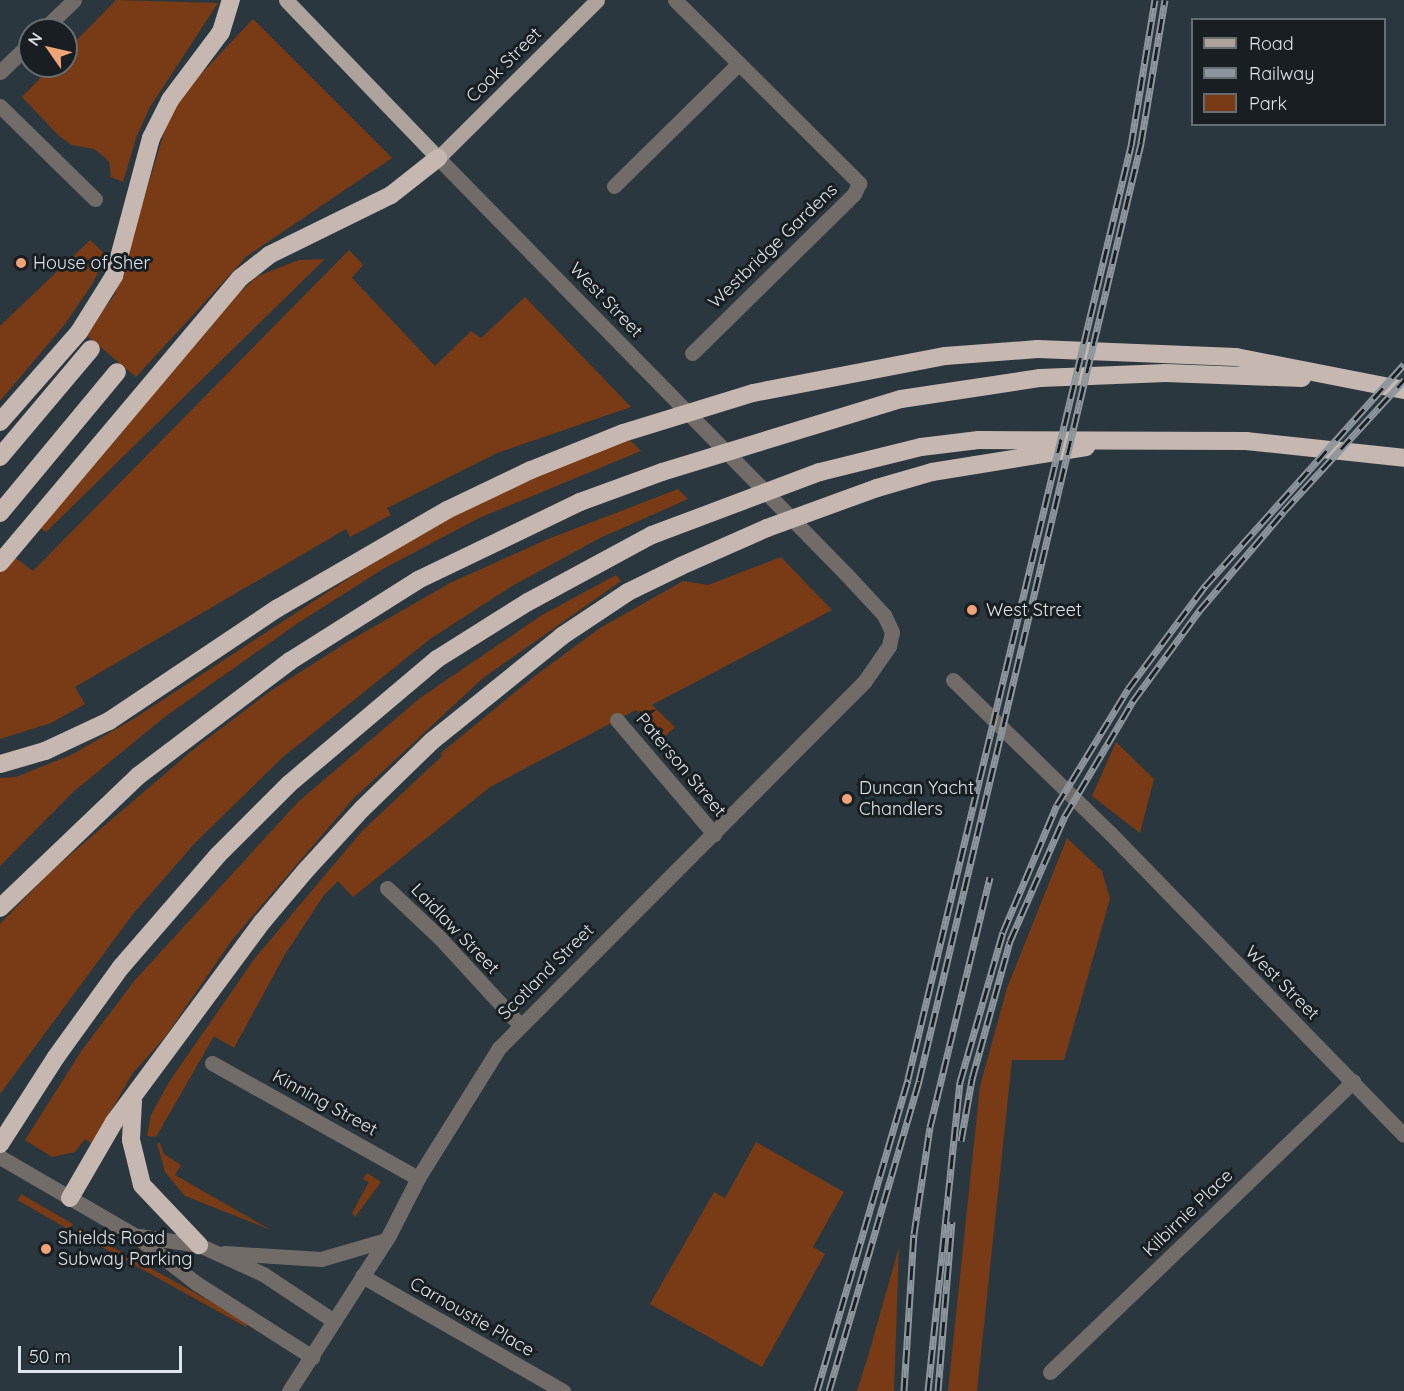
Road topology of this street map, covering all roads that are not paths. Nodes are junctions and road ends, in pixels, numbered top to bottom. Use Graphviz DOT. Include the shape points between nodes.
graph roads {
  1 [pos="74,0"];
  2 [pos="231,0"];
  3 [pos="286,0"];
  4 [pos="597,0"];
  5 [pos="675,0"];
  6 [pos="56,18"];
  7 [pos="18,55"];
  8 [pos="739,63"];
  9 [pos="0,72"];
  10 [pos="0,106"];
  11 [pos="438,158"];
  12 [pos="614,186"];
  13 [pos="95,199"];
  14 [pos="92,349"];
  15 [pos="692,353"];
  16 [pos="117,372"];
  17 [pos="1338,380"];
  18 [pos="1404,390"];
  19 [pos="0,422"];
  20 [pos="1136,440"];
  21 [pos="0,457"];
  22 [pos="1404,458"];
  23 [pos="0,513"];
  24 [pos="0,563"];
  25 [pos="892,632"];
  26 [pos="953,680"];
  27 [pos="617,720"];
  28 [pos="0,764"];
  29 [pos="714,834"];
  30 [pos="387,888"];
  31 [pos="0,908"];
  32 [pos="519,1024"];
  33 [pos="213,1063"];
  34 [pos="1353,1081"];
  35 [pos="133,1101"];
  36 [pos="1404,1135"];
  37 [pos="0,1144"];
  38 [pos="0,1157"];
  39 [pos="418,1178"];
  40 [pos="70,1198"];
  41 [pos="136,1236"];
  42 [pos="386,1240"];
  43 [pos="199,1245"];
  44 [pos="217,1253"];
  45 [pos="362,1276"];
  46 [pos="334,1321"];
  47 [pos="312,1357"];
  48 [pos="1050,1372"];
  49 [pos="289,1391"];
  50 [pos="563,1391"];
  1 -- 6 [label="street"];
  2 -- 19 [label="highway" via="221,32 170,100 151,138 114,276 79,332"];
  3 -- 11 [label="main road, West Street"];
  4 -- 11 [label="main road, Cook Street"];
  5 -- 8 [label="street, Westbridge Gardens"];
  7 -- 9 [label="street"];
  8 -- 12 [label="street"];
  8 -- 15 [label="street, Westbridge Gardens" via="859,183 854,194"];
  10 -- 13 [label="street"];
  11 -- 24 [label="highway" via="391,195 269,255 240,278"];
  11 -- 25 [label="street, West Street" via="846,574 884,615"];
  14 -- 21 [label="highway"];
  16 -- 23 [label="highway"];
  17 -- 18 [label="highway"];
  17 -- 28 [label="highway" via="1236,357 1038,349 945,356 753,393 623,433 447,510 278,608 109,721 45,751"];
  17 -- 31 [label="highway" via="1166,373 1040,378 901,399 662,472 496,540 346,624 209,720 138,776"];
  20 -- 22 [label="highway" via="1246,441"];
  20 -- 35 [label="highway" via="932,472 877,488 732,543 628,592 562,636 432,741 362,809 263,921"];
  20 -- 37 [label="highway" via="979,440 921,447 820,472 652,535 528,602 437,659 375,709 218,855 121,967"];
  25 -- 29 [label="street, Scotland Street" via="889,646 864,682"];
  26 -- 34 [label="street, West Street" via="1110,833"];
  27 -- 29 [label="street, Paterson Street"];
  29 -- 32 [label="street, Scotland Street"];
  30 -- 32 [label="street, Laidlaw Street" via="439,937"];
  32 -- 39 [label="street, Scotland Street" via="499,1048"];
  33 -- 39 [label="street, Kinning Street"];
  34 -- 36 [label="street, West Street"];
  34 -- 48 [label="street, Kilbirnie Place"];
  35 -- 40 [label="highway" via="114,1122"];
  35 -- 43 [label="highway" via="131,1140 142,1185"];
  38 -- 40 [label="street"];
  39 -- 42 [label="street, Scotland Street"];
  40 -- 41 [label="street"];
  41 -- 43 [label="street"];
  41 -- 47 [label="street" via="196,1283"];
  42 -- 44 [label="street" via="321,1259"];
  42 -- 45 [label="street, Scotland Street"];
  43 -- 44 [label="street"];
  44 -- 46 [label="street" via="270,1278"];
  45 -- 46 [label="street, Scotland Street"];
  45 -- 50 [label="street, Carnoustie Place"];
  46 -- 47 [label="street, Scotland Street"];
  47 -- 49 [label="street, Scotland Street"];
}
